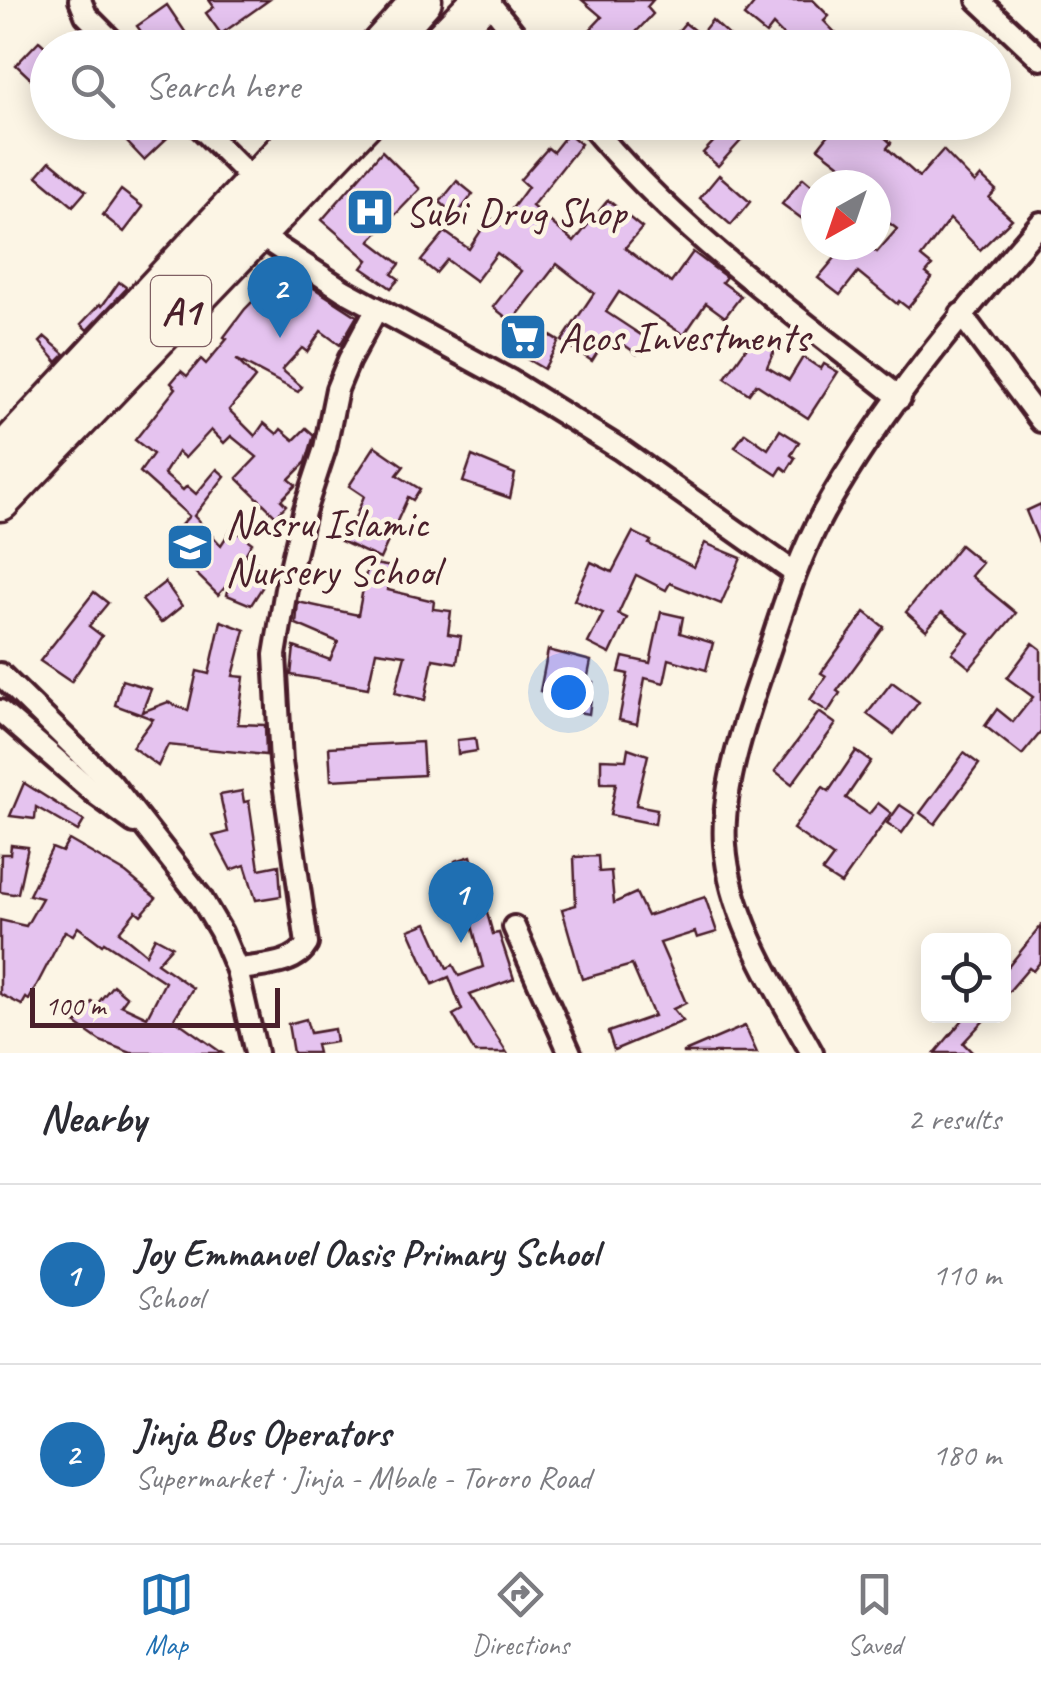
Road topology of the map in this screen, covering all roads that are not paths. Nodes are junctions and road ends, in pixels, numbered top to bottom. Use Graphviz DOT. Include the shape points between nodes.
graph roads {
  1 [pos="80,0"];
  2 [pos="422,0"];
  3 [pos="484,0"];
  4 [pos="978,0"];
  5 [pos="101,30"];
  6 [pos="395,30"];
  7 [pos="454,30"];
  8 [pos="510,30"];
  9 [pos="1010,30"];
  10 [pos="1011,31"];
  11 [pos="1041,59"];
  12 [pos="213,140"];
  13 [pos="296,140"];
  14 [pos="346,140"];
  15 [pos="604,140"];
  16 [pos="257,184"];
  17 [pos="1041,223"];
  18 [pos="256,233"];
  19 [pos="377,308"];
  20 [pos="961,314"];
  21 [pos="900,398"];
  22 [pos="1041,421"];
  23 [pos="0,457"];
  24 [pos="0,501"];
  25 [pos="795,573"];
  26 [pos="0,674"];
  27 [pos="0,711"];
  28 [pos="152,835"];
  29 [pos="514,927"];
  30 [pos="237,970"];
  31 [pos="256,1053"];
  32 [pos="570,1053"];
  33 [pos="812,1053"];
  1 -- 5 [label="street"];
  2 -- 6 [label="highway"];
  3 -- 7 [label="highway"];
  3 -- 8 [label="street"];
  4 -- 9 [label="street"];
  10 -- 11 [label="street"];
  12 -- 16 [label="street"];
  13 -- 16 [label="highway, A1"];
  14 -- 18 [label="highway, A1"];
  15 -- 21 [label="street" via="644,186 734,266"];
  16 -- 23 [label="highway, A1"];
  17 -- 20 [label="street"];
  18 -- 19 [label="street"];
  18 -- 24 [label="highway, A1"];
  19 -- 25 [label="street" via="620,449"];
  19 -- 30 [label="street" via="337,390 286,588 276,655 280,762 307,944 292,960"];
  20 -- 21 [label="street"];
  20 -- 22 [label="street"];
  21 -- 25 [label="street" via="823,513"];
  25 -- 33 [label="street" via="749,706 725,845 750,933"];
  26 -- 28 [label="street" via="111,783"];
  27 -- 28 [label="street"];
  28 -- 30 [label="street" via="200,898"];
  29 -- 32 [label="street"];
  30 -- 31 [label="street"];
}
